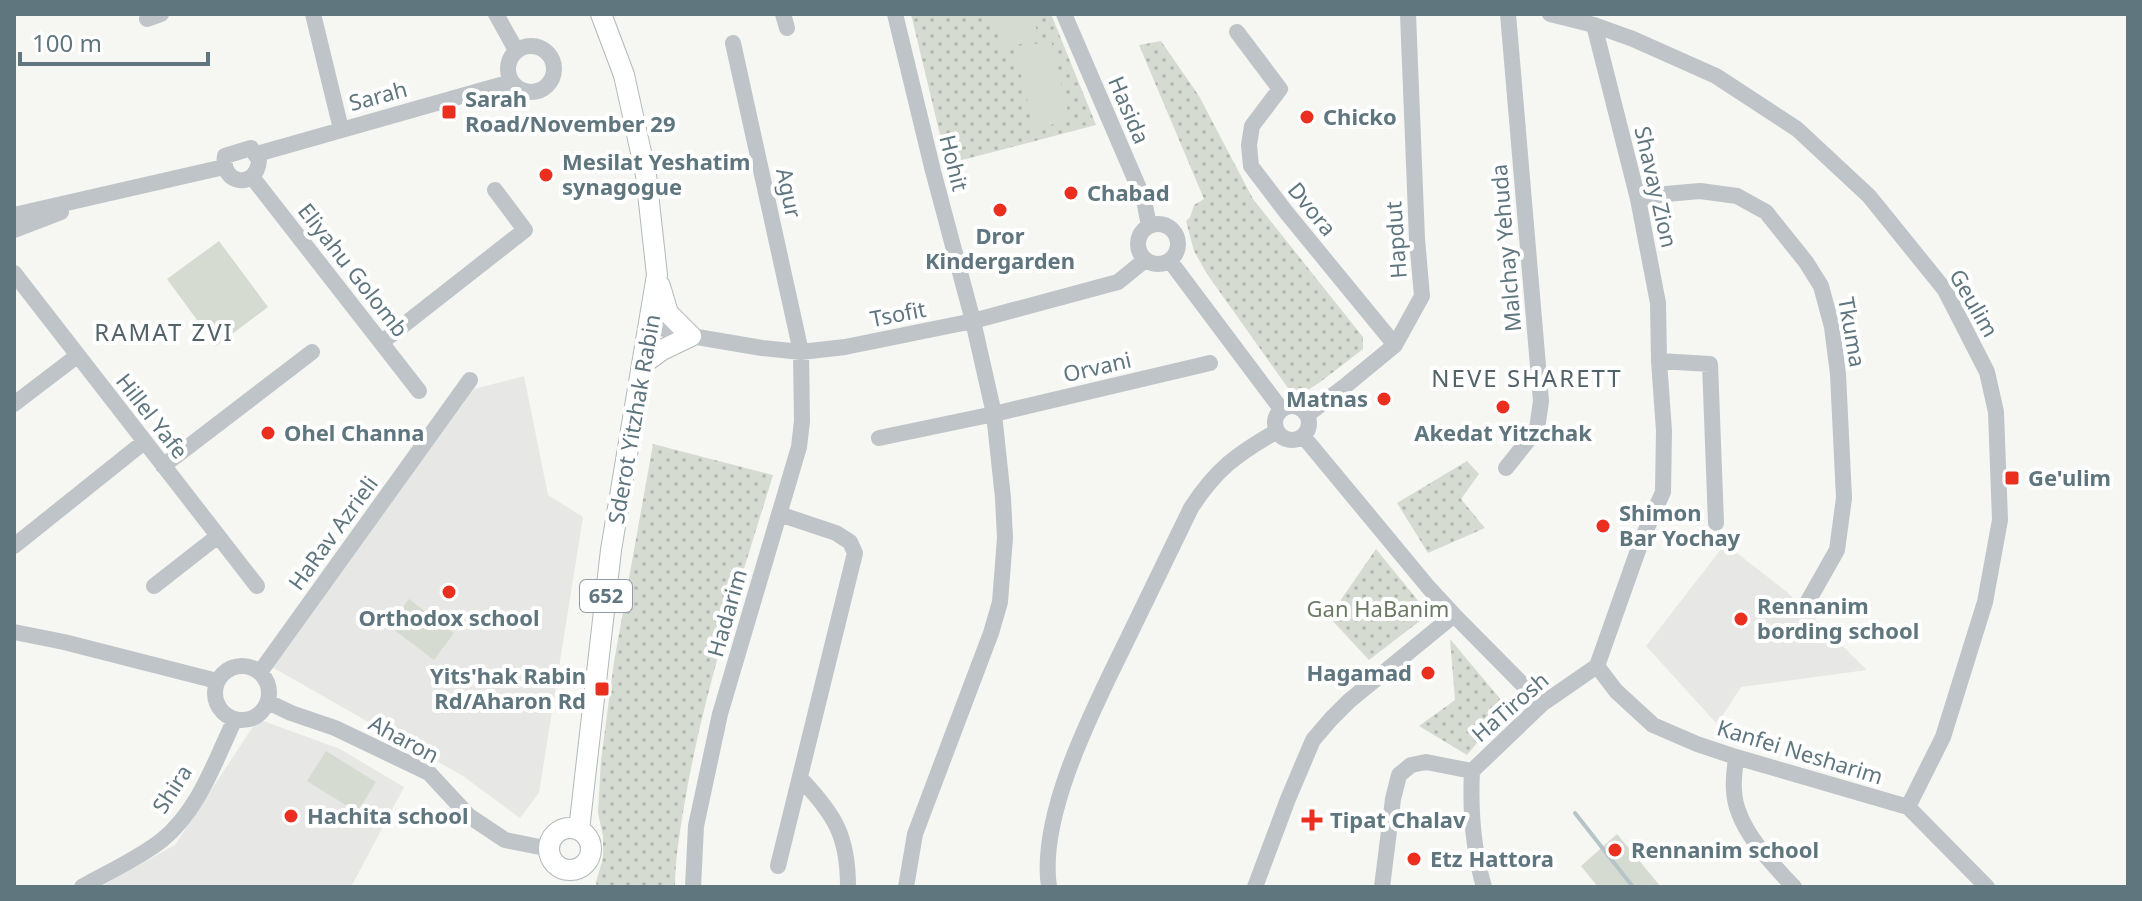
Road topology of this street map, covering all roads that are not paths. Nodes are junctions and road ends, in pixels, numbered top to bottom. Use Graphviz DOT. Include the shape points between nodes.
graph roads {
  1 [pos="313,14"];
  2 [pos="496,14"];
  3 [pos="601,14"];
  4 [pos="895,14"];
  5 [pos="1064,14"];
  6 [pos="1408,14"];
  7 [pos="1508,14"];
  8 [pos="1550,14"];
  9 [pos="1594,25"];
  10 [pos="1237,32"];
  11 [pos="733,43"];
  12 [pos="516,50"];
  13 [pos="511,82"];
  14 [pos="341,129"];
  15 [pos="257,154"];
  16 [pos="224,167"];
  17 [pos="252,177"];
  18 [pos="495,190"];
  19 [pos="97,196"];
  20 [pos="1638,199"];
  21 [pos="14,215"];
  22 [pos="1149,226"];
  23 [pos="14,230"];
  24 [pos="1145,260"];
  25 [pos="1170,261"];
  26 [pos="14,273"];
  27 [pos="657,275"];
  28 [pos="973,321"];
  29 [pos="650,325"];
  30 [pos="691,336"];
  31 [pos="382,342"];
  32 [pos="1395,345"];
  33 [pos="312,352"];
  34 [pos="801,352"];
  35 [pos="77,356"];
  36 [pos="1659,361"];
  37 [pos="644,363"];
  38 [pos="1210,363"];
  39 [pos="470,380"];
  40 [pos="419,391"];
  41 [pos="14,404"];
  42 [pos="1281,409"];
  43 [pos="994,414"];
  44 [pos="1308,414"];
  45 [pos="1277,431"];
  46 [pos="1303,436"];
  47 [pos="879,438"];
  48 [pos="144,442"];
  49 [pos="163,466"];
  50 [pos="1506,468"];
  51 [pos="779,514"];
  52 [pos="1716,523"];
  53 [pos="218,536"];
  54 [pos="14,546"];
  55 [pos="154,586"];
  56 [pos="257,586"];
  57 [pos="1807,603"];
  58 [pos="1454,615"];
  59 [pos="14,632"];
  60 [pos="1597,666"];
  61 [pos="260,672"];
  62 [pos="217,681"];
  63 [pos="268,702"];
  64 [pos="1542,704"];
  65 [pos="235,719"];
  66 [pos="1736,757"];
  67 [pos="1472,771"];
  68 [pos="801,779"];
  69 [pos="1908,807"];
  70 [pos="579,830"];
  71 [pos="550,849"];
  72 [pos="778,866"];
  73 [pos="579,878"];
  74 [pos="82,887"];
  75 [pos="693,887"];
  76 [pos="848,887"];
  77 [pos="906,887"];
  78 [pos="1049,887"];
  79 [pos="1255,887"];
  80 [pos="1382,887"];
  81 [pos="1484,887"];
  82 [pos="1794,887"];
  83 [pos="1987,887"];
  1 -- 14 [label="street"];
  2 -- 12 [label="street"];
  3 -- 27 [label="main road, Sderot Yitzhak Rabin / 652" via="624,75 646,175"];
  4 -- 28 [label="street, Hohit"];
  5 -- 22 [label="street, Hasida" via="1144,200"];
  6 -- 32 [label="street, Hapdut" via="1422,296"];
  7 -- 50 [label="street, Malchay Yehuda" via="1541,401 1537,429"];
  8 -- 9 [label="street, Geulim"];
  9 -- 20 [label="street, Shavay Zion"];
  9 -- 69 [label="street, Geulim" via="1716,76 1797,129 1869,196 1945,290 1987,372 1996,412 2000,520 1987,588 1943,737"];
  10 -- 32 [label="street, Dvora" via="1280,89 1252,126 1251,166"];
  11 -- 34 [label="street, Agur"];
  12 -- 13 [label="street" via="508,62"];
  12 -- 13 [label="street" via="531,45 545,50 554,71 547,86 532,92"];
  13 -- 14 [label="street, Sarah"];
  14 -- 15 [label="street, Sarah"];
  15 -- 16 [label="street" via="251,148 225,156"];
  15 -- 17 [label="street" via="258,169"];
  16 -- 17 [label="street" via="235,179"];
  16 -- 19 [label="street"];
  17 -- 31 [label="street, Eliyahu Golomb"];
  18 -- 31 [label="street" via="525,230"];
  19 -- 21 [label="street"];
  19 -- 23 [label="street"];
  20 -- 36 [label="street, Shavay Zion" via="1658,303"];
  20 -- 57 [label="street, Tkuma" via="1700,191 1737,196 1766,212 1821,286 1838,374 1844,498 1837,550"];
  22 -- 24 [label="street" via="1137,245"];
  22 -- 25 [label="street" via="1168,227 1176,236 1177,249"];
  24 -- 25 [label="street"];
  24 -- 28 [label="street, Tsofit" via="1118,282"];
  25 -- 42 [label="street"];
  26 -- 35 [label="street, Hillel Yafe"];
  27 -- 29 [label="main road, Sderot Yitzhak Rabin / 652"];
  27 -- 30 [label="main road" via="668,313"];
  28 -- 34 [label="street, Tsofit"];
  28 -- 43 [label="street"];
  29 -- 30 [label="street, Tsofit"];
  29 -- 37 [label="main road, Sderot Yitzhak Rabin / 652"];
  30 -- 34 [label="street, Tsofit"];
  30 -- 37 [label="main road"];
  31 -- 40 [label="street, Eliyahu Golomb"];
  32 -- 44 [label="street, Hapdut"];
  33 -- 49 [label="street"];
  34 -- 51 [label="street, Hadarim" via="799,447"];
  35 -- 41 [label="street"];
  35 -- 48 [label="street, Hillel Yafe"];
  36 -- 52 [label="street" via="1710,364"];
  36 -- 60 [label="street, Shavay Zion" via="1663,492"];
  37 -- 70 [label="main road, Sderot Yitzhak Rabin / 652" via="611,550"];
  38 -- 43 [label="street, Orvani"];
  39 -- 61 [label="street, HaRav Azrieli"];
  42 -- 44 [label="street" via="1299,406"];
  42 -- 45 [label="street"];
  43 -- 47 [label="street, Orvani"];
  43 -- 77 [label="street" via="1005,538 1000,602 915,834"];
  44 -- 46 [label="street" via="1309,428"];
  45 -- 46 [label="street" via="1292,440"];
  45 -- 78 [label="street" via="1222,468 1191,508 1107,680 1062,791 1047,852"];
  46 -- 58 [label="street"];
  48 -- 49 [label="street, Hillel Yafe"];
  48 -- 54 [label="street"];
  49 -- 53 [label="street, Hillel Yafe"];
  51 -- 68 [label="street" via="836,533 855,553"];
  51 -- 75 [label="street, Hadarim" via="720,714 696,826"];
  53 -- 55 [label="street"];
  53 -- 56 [label="street, Hillel Yafe"];
  58 -- 64 [label="street"];
  58 -- 79 [label="street" via="1349,701 1313,740"];
  59 -- 62 [label="street"];
  60 -- 64 [label="street, HaTirosh"];
  60 -- 66 [label="street, Kanfei Nesharim" via="1653,725"];
  61 -- 62 [label="street" via="236,666"];
  61 -- 63 [label="street" via="269,686"];
  62 -- 65 [label="street" via="219,709"];
  63 -- 65 [label="street" via="251,719"];
  63 -- 71 [label="street, Aharon" via="429,773 469,816 505,840"];
  64 -- 67 [label="street, HaTirosh"];
  65 -- 74 [label="street, Shira" via="196,800 178,825 161,841"];
  66 -- 69 [label="street, Kanfei Nesharim"];
  66 -- 82 [label="street" via="1733,792 1744,826"];
  67 -- 80 [label="street" via="1426,762 1399,775"];
  67 -- 81 [label="street, HaTirosh" via="1476,858"];
  68 -- 72 [label="street"];
  68 -- 76 [label="street" via="836,822 845,844"];
  69 -- 83 [label="street, Kanfei Nesharim"];
  70 -- 71 [label="main road" via="559,831"];
  70 -- 73 [label="main road" via="589,839 591,854"];
  71 -- 73 [label="main road" via="558,866"];
}
